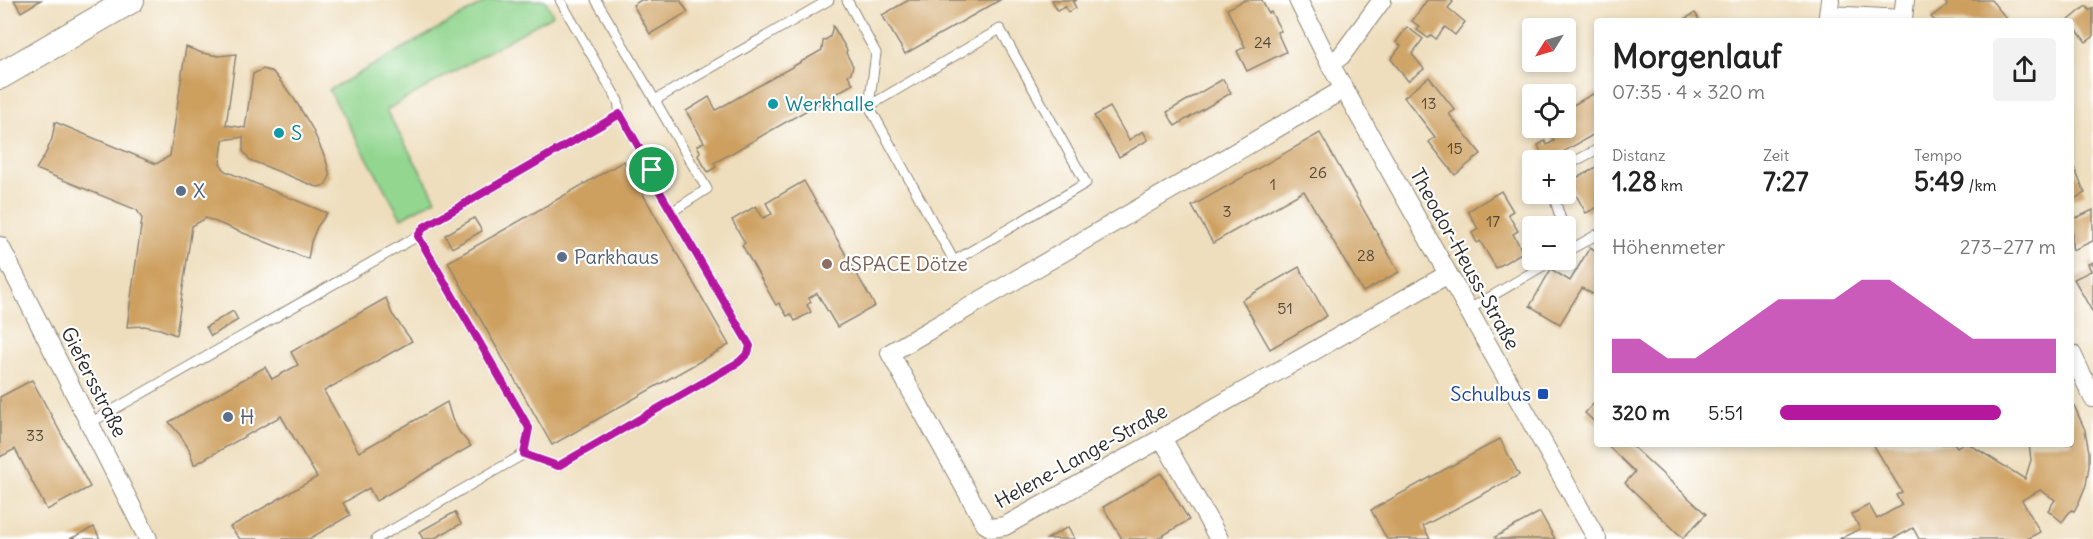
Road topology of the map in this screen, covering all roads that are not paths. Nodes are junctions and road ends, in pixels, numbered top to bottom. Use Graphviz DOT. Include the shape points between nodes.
graph roads {
  1 [pos="131,0"];
  2 [pos="560,0"];
  3 [pos="596,0"];
  4 [pos="829,0"];
  5 [pos="847,0"];
  6 [pos="1298,0"];
  7 [pos="1382,0"];
  8 [pos="1830,0"];
  9 [pos="1905,0"];
  10 [pos="1884,18"];
  11 [pos="1903,18"];
  12 [pos="1330,64"];
  13 [pos="0,76"];
  14 [pos="1344,89"];
  15 [pos="655,100"];
  16 [pos="869,106"];
  17 [pos="620,114"];
  18 [pos="1594,150"];
  19 [pos="1576,160"];
  20 [pos="650,175"];
  21 [pos="637,184"];
  22 [pos="672,211"];
  23 [pos="418,236"];
  24 [pos="1594,236"];
  25 [pos="0,246"];
  26 [pos="1576,246"];
  27 [pos="1536,270"];
  28 [pos="1448,274"];
  29 [pos="1468,310"];
  30 [pos="2074,358"];
  31 [pos="2093,398"];
  32 [pos="90,423"];
  33 [pos="1162,438"];
  34 [pos="524,454"];
  35 [pos="148,539"];
  36 [pos="376,539"];
  37 [pos="1219,539"];
  38 [pos="1596,539"];
  1 -- 13 [label="street"];
  2 -- 17 [label="lane" via="618,101"];
  3 -- 15 [label="lane"];
  4 -- 15 [label="lane"];
  5 -- 16 [label="lane" via="876,53"];
  6 -- 12 [label="street, Theodor-Heuss-Straße"];
  7 -- 12 [label="street" via="1341,56"];
  8 -- 10 [label="street" via="1828,15"];
  9 -- 11 [label="street"];
  12 -- 14 [label="street, Theodor-Heuss-Straße"];
  14 -- 28 [label="street, Theodor-Heuss-Straße"];
  14 -- 33 [label="street, Helene-Lange-Straße" via="890,353 985,524 992,528 1005,526"];
  15 -- 22 [label="lane" via="707,189"];
  16 -- 16 [label="lane" via="954,261 1086,183 1000,29"];
  17 -- 20 [label="lane" via="652,170"];
  17 -- 23 [label="lane" via="424,227"];
  18 -- 19 [label="lane"];
  20 -- 21 [label="lane"];
  20 -- 22 [label="lane"];
  22 -- 34 [label="lane" via="750,346 748,353 739,362 558,466"];
  23 -- 32 [label="lane"];
  23 -- 34 [label="lane" via="529,428"];
  24 -- 26 [label="lane"];
  25 -- 32 [label="street, Giefersstraße"];
  27 -- 29 [label="lane"];
  28 -- 29 [label="street, Theodor-Heuss-Straße"];
  28 -- 33 [label="street, Helene-Lange-Straße"];
  29 -- 38 [label="street, Theodor-Heuss-Straße"];
  30 -- 31 [label="street"];
  32 -- 35 [label="street, Giefersstraße"];
  33 -- 37 [label="street"];
  34 -- 36 [label="lane"];
}
